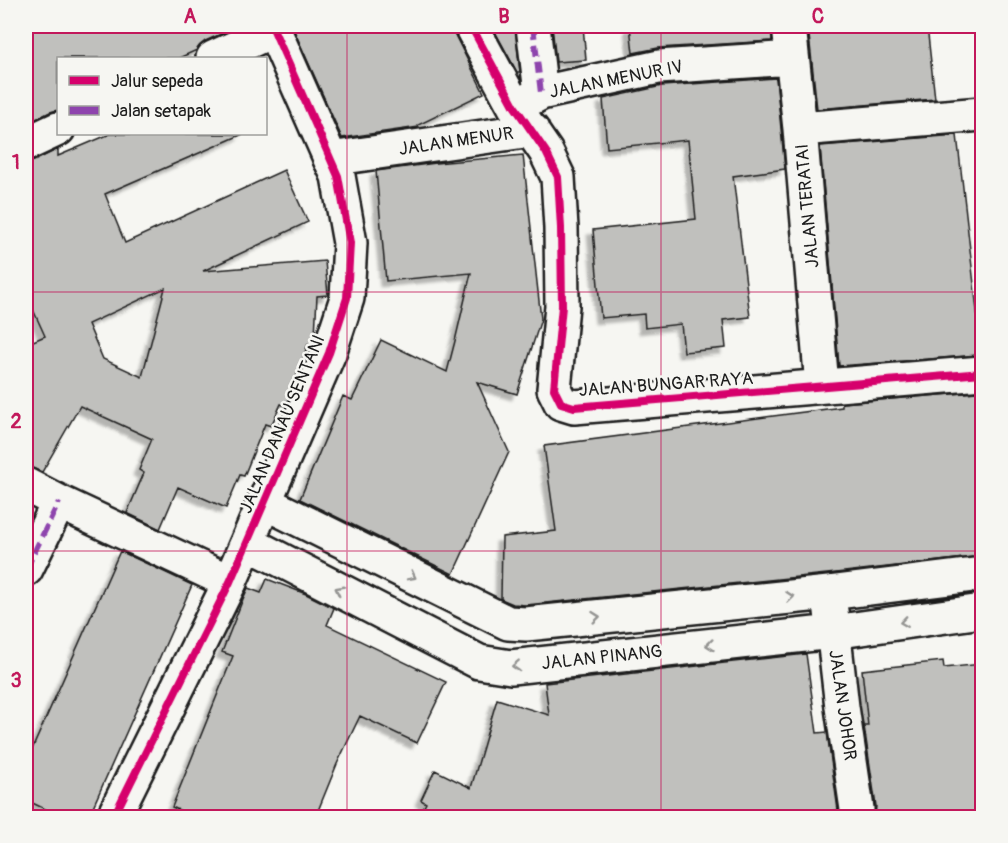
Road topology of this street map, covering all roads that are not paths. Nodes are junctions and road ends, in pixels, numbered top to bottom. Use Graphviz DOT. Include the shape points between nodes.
graph roads {
  1 [pos="471,26"];
  2 [pos="533,26"];
  3 [pos="789,26"];
  4 [pos="273,28"];
  5 [pos="215,57"];
  6 [pos="792,58"];
  7 [pos="529,110"];
  8 [pos="982,114"];
  9 [pos="57,129"];
  10 [pos="800,129"];
  11 [pos="26,144"];
  12 [pos="330,159"];
  13 [pos="982,373"];
  14 [pos="822,386"];
  15 [pos="26,485"];
  16 [pos="59,502"];
  17 [pos="266,503"];
  18 [pos="248,543"];
  19 [pos="26,569"];
  20 [pos="982,574"];
  21 [pos="948,578"];
  22 [pos="230,582"];
  23 [pos="829,593"];
  24 [pos="967,614"];
  25 [pos="833,632"];
  26 [pos="113,818"];
  27 [pos="856,818"];
  1 -- 7 [label="street, JALAN MENUR"];
  2 -- 7 [label="street"];
  3 -- 6 [label="street, JALAN TERATAI"];
  4 -- 5 [label="street"];
  4 -- 12 [label="street, JALAN DANAU SENTANI"];
  6 -- 7 [label="street, JALAN MENUR IV" via="659,68"];
  6 -- 10 [label="street, JALAN TERATAI"];
  7 -- 12 [label="street, JALAN MENUR"];
  7 -- 14 [label="street, JALAN BUNGAR RAYA" via="558,177 562,306 554,389 561,403 574,407"];
  8 -- 10 [label="street"];
  9 -- 11 [label="street"];
  10 -- 14 [label="street, JALAN TERATAI"];
  12 -- 17 [label="street, JALAN DANAU SENTANI" via="338,176 350,243 347,298 329,353"];
  13 -- 14 [label="street, JALAN BUNGAR RAYA"];
  15 -- 16 [label="street"];
  16 -- 19 [label="street"];
  16 -- 22 [label="street"];
  17 -- 18 [label="street, JALAN DANAU SENTANI"];
  17 -- 23 [label="street, one-way" via="508,623"];
  18 -- 22 [label="street, JALAN DANAU SENTANI"];
  25 -- 18 [label="street, JALAN PINANG, one-way" via="511,667 495,665 479,662"];
  20 -- 21 [label="street"];
  21 -- 23 [label="street"];
  21 -- 24 [label="street"];
  22 -- 26 [label="street, JALAN DANAU SENTANI"];
  23 -- 25 [label="street, JALAN JOHOR"];
  24 -- 25 [label="street, JALAN PINANG, one-way"];
  25 -- 27 [label="street, JALAN JOHOR"];
}
